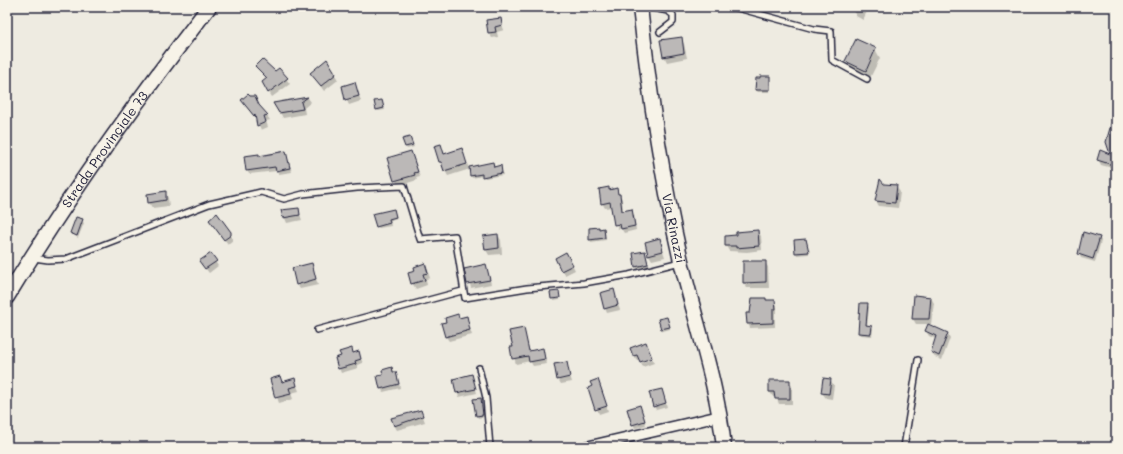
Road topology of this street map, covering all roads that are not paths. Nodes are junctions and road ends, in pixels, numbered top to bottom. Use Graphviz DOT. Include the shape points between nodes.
graph roads {
  1 [pos="209,7"];
  2 [pos="640,7"];
  3 [pos="648,7"];
  4 [pos="734,7"];
  5 [pos="755,10"];
  6 [pos="660,32"];
  7 [pos="867,79"];
  8 [pos="31,257"];
  9 [pos="681,262"];
  10 [pos="462,291"];
  11 [pos="7,297"];
  12 [pos="317,330"];
  13 [pos="918,360"];
  14 [pos="479,368"];
  15 [pos="720,416"];
  16 [pos="490,447"];
  17 [pos="586,447"];
  18 [pos="724,447"];
  19 [pos="904,447"];
  1 -- 8 [label="street, Strada Provinciale 73" via="154,78"];
  2 -- 9 [label="street, Via Rinazzi" via="651,98"];
  3 -- 6 [label="lane" via="668,11 673,15 673,22"];
  4 -- 5 [label="lane"];
  5 -- 7 [label="lane" via="814,29 831,31 832,60"];
  8 -- 10 [label="lane" via="48,260 66,259 209,204 261,192 284,199 303,194 357,188 404,186 420,239 455,236"];
  8 -- 11 [label="street, Strada Provinciale 73"];
  9 -- 10 [label="lane" via="584,283 527,288 465,298"];
  9 -- 15 [label="street, Via Rinazzi" via="715,388"];
  10 -- 12 [label="lane"];
  13 -- 19 [label="lane"];
  14 -- 16 [label="lane" via="486,398"];
  15 -- 17 [label="street"];
  15 -- 18 [label="street, Via Rinazzi"];
}
